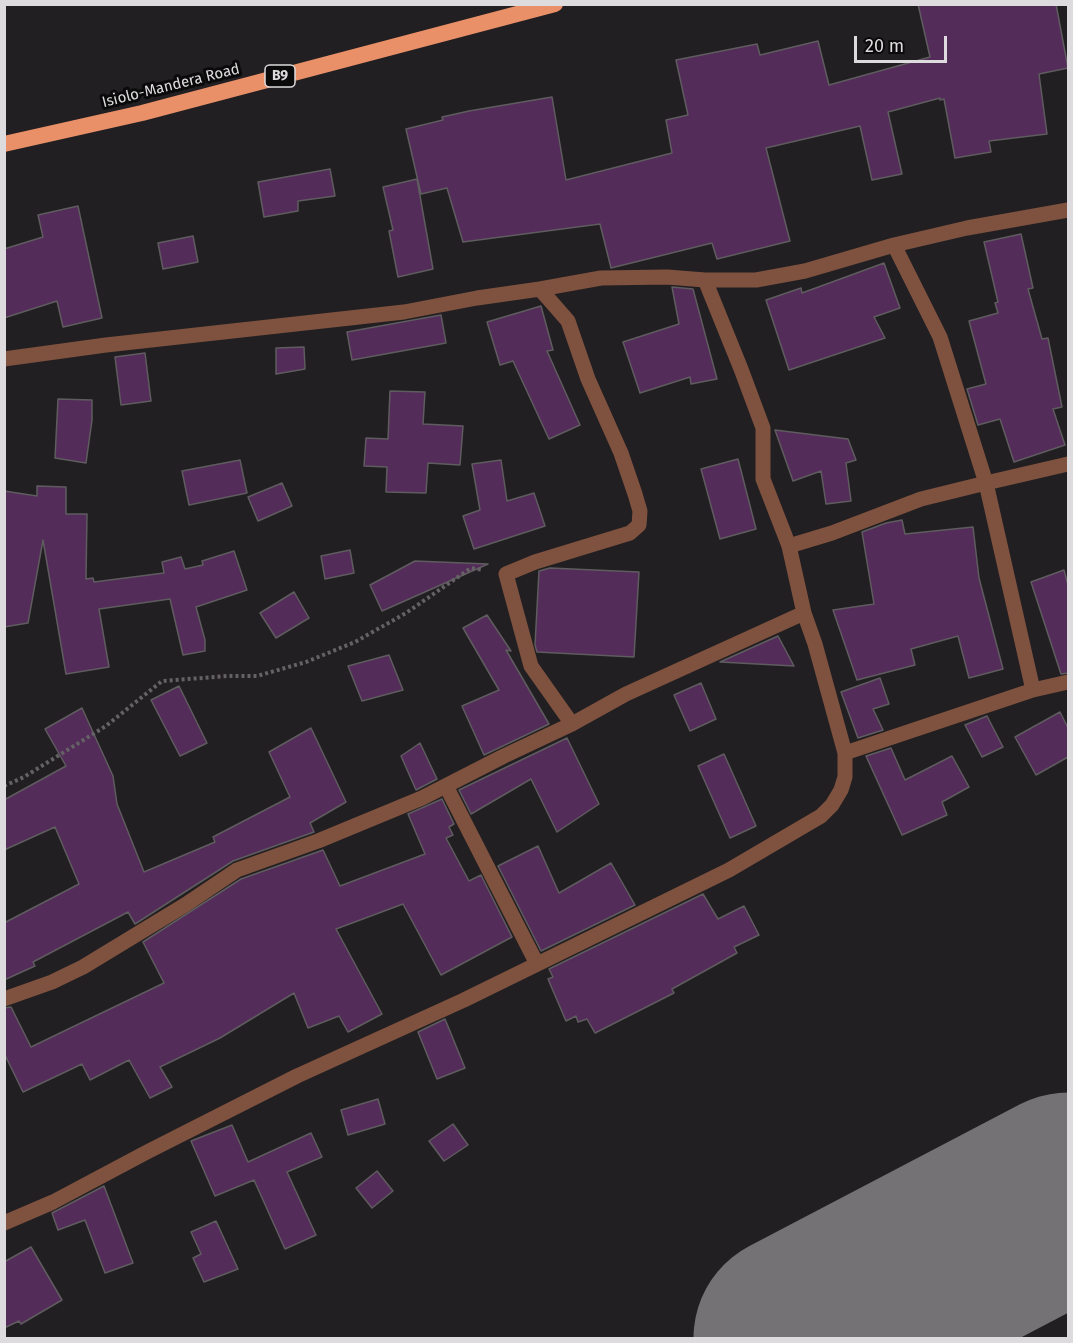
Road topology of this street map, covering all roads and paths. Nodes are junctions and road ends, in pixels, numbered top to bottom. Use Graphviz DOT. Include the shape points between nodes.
graph roads {
  1 [pos="555,4"];
  2 [pos="4,144"];
  3 [pos="1068,210"];
  4 [pos="894,245"];
  5 [pos="705,280"];
  6 [pos="540,289"];
  7 [pos="4,359"];
  8 [pos="1068,464"];
  9 [pos="986,483"];
  10 [pos="789,546"];
  11 [pos="506,574"];
  12 [pos="804,614"];
  13 [pos="1068,682"];
  14 [pos="1033,690"];
  15 [pos="572,724"];
  16 [pos="845,753"];
  17 [pos="4,786"];
  18 [pos="446,786"];
  19 [pos="537,964"];
  20 [pos="4,999"];
  21 [pos="4,1223"];
  1 -- 2 [label="highway, Isiolo-Mandera Road / B9"];
  3 -- 4 [label="street"];
  4 -- 5 [label="street" via="805,271 756,280"];
  4 -- 9 [label="street" via="940,337"];
  5 -- 6 [label="street" via="601,278"];
  5 -- 10 [label="street" via="762,428 763,479"];
  6 -- 7 [label="street" via="404,312"];
  6 -- 11 [label="street" via="568,321 588,379 621,453 640,511 639,525 622,536"];
  8 -- 9 [label="street"];
  9 -- 10 [label="street" via="921,499"];
  9 -- 14 [label="street"];
  10 -- 12 [label="street"];
  11 -- 15 [label="street" via="531,666"];
  11 -- 17 [label="path" via="471,568 406,613 355,642 306,662 257,676 162,681 106,726"];
  12 -- 15 [label="street" via="627,694"];
  12 -- 16 [label="street"];
  13 -- 14 [label="street"];
  14 -- 16 [label="street"];
  15 -- 18 [label="street"];
  16 -- 19 [label="street" via="841,790 821,816 729,870"];
  18 -- 19 [label="street"];
  18 -- 20 [label="street" via="318,841 237,870 83,967"];
  19 -- 21 [label="street" via="297,1076 53,1202"];
}
